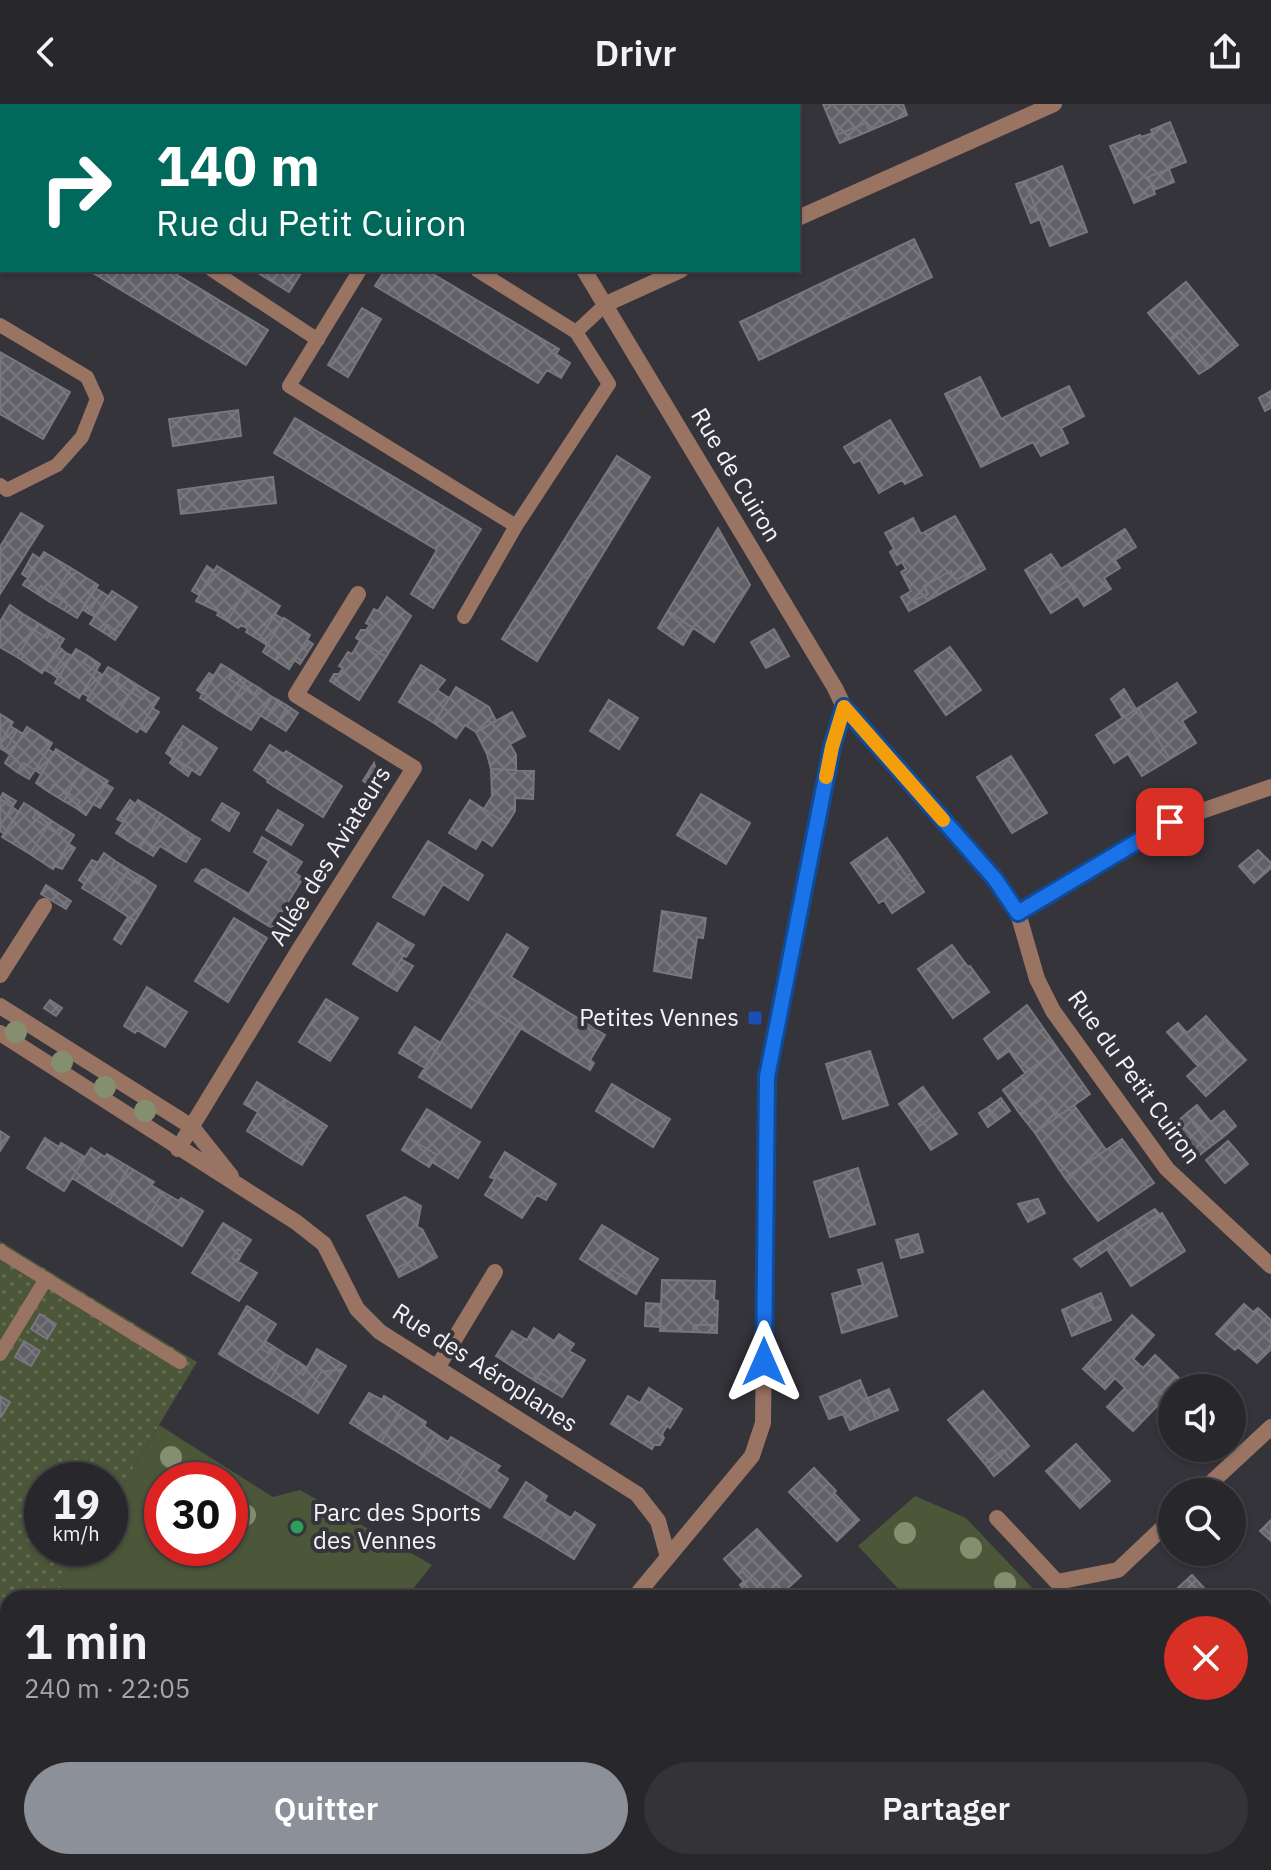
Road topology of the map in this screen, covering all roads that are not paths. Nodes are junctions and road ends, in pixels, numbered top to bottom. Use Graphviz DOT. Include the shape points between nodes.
graph roads {
  1 [pos="1054,104"];
  2 [pos="800,217"];
  3 [pos="215,272"];
  4 [pos="359,272"];
  5 [pos="480,272"];
  6 [pos="585,272"];
  7 [pos="677,272"];
  8 [pos="606,304"];
  9 [pos="0,325"];
  10 [pos="576,332"];
  11 [pos="318,340"];
  12 [pos="0,485"];
  13 [pos="516,526"];
  14 [pos="358,594"];
  15 [pos="464,617"];
  16 [pos="844,707"];
  17 [pos="1271,787"];
  18 [pos="44,906"];
  19 [pos="1018,913"];
  20 [pos="0,975"];
  21 [pos="0,1006"];
  22 [pos="0,1033"];
  23 [pos="192,1127"];
  24 [pos="178,1149"];
  25 [pos="239,1187"];
  26 [pos="0,1251"];
  27 [pos="1271,1266"];
  28 [pos="495,1272"];
  29 [pos="46,1279"];
  30 [pos="0,1354"];
  31 [pos="180,1362"];
  32 [pos="437,1368"];
  33 [pos="1271,1427"];
  34 [pos="1216,1478"];
  35 [pos="997,1518"];
  36 [pos="1158,1532"];
  37 [pos="668,1557"];
  38 [pos="642,1590"];
  1 -- 2 [label="street"];
  3 -- 11 [label="lane"];
  4 -- 11 [label="lane"];
  5 -- 10 [label="lane"];
  6 -- 8 [label="street, Rue de Cuiron"];
  7 -- 8 [label="street"];
  8 -- 10 [label="lane"];
  8 -- 16 [label="street, Rue de Cuiron"];
  9 -- 12 [label="lane" via="87,377 97,399 82,437 57,465 7,490"];
  10 -- 13 [label="lane" via="609,384"];
  11 -- 13 [label="lane" via="289,386"];
  13 -- 15 [label="lane"];
  14 -- 23 [label="street, Allée des Aviateurs" via="296,695 414,768"];
  16 -- 19 [label="street, Rue du Petit Cuiron" via="995,879"];
  16 -- 37 [label="street" via="767,1077 763,1423 752,1456"];
  17 -- 19 [label="street" via="1170,822"];
  18 -- 20 [label="street"];
  19 -- 27 [label="street, Rue du Petit Cuiron" via="1037,979 1053,1011 1167,1169"];
  21 -- 23 [label="street, Rue des Aéroplanes"];
  22 -- 24 [label="street, Rue des Aéroplanes"];
  23 -- 24 [label="street, Allée des Aviateurs"];
  23 -- 25 [label="street, Rue des Aéroplanes"];
  24 -- 25 [label="street, Rue des Aéroplanes"];
  25 -- 32 [label="street, Rue des Aéroplanes" via="324,1244 357,1309 380,1332"];
  26 -- 29 [label="lane"];
  28 -- 32 [label="street"];
  29 -- 30 [label="lane"];
  29 -- 31 [label="lane"];
  32 -- 37 [label="street, Rue des Aéroplanes" via="637,1494 658,1521"];
  33 -- 34 [label="street"];
  35 -- 36 [label="street" via="1057,1582 1118,1570"];
  37 -- 38 [label="street"];
}
